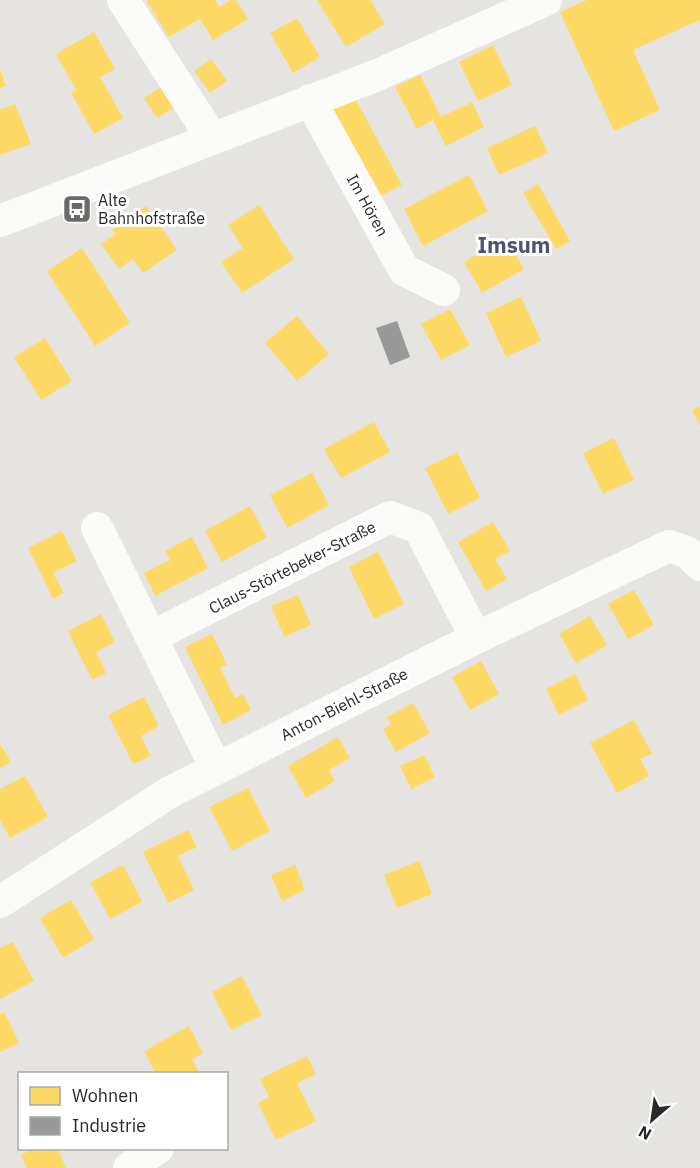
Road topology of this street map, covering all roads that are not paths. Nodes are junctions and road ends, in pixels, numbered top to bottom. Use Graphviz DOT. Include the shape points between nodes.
graph roads {
  1 [pos="123,0"];
  2 [pos="546,0"];
  3 [pos="310,100"];
  4 [pos="212,138"];
  5 [pos="0,221"];
  6 [pos="444,290"];
  7 [pos="97,528"];
  8 [pos="700,565"];
  9 [pos="152,637"];
  10 [pos="476,638"];
  11 [pos="216,768"];
  12 [pos="3,893"];
  13 [pos="156,1150"];
  14 [pos="129,1168"];
  1 -- 4 [label="street"];
  2 -- 3 [label="street" via="375,76"];
  3 -- 4 [label="street"];
  3 -- 6 [label="street, Im Hören" via="404,270"];
  4 -- 5 [label="street"];
  7 -- 9 [label="street"];
  8 -- 10 [label="street, Anton-Biehl-Straße" via="687,552 669,546"];
  9 -- 10 [label="street, Claus-Störtebeker-Straße" via="390,517 418,528"];
  9 -- 11 [label="street"];
  10 -- 11 [label="street, Anton-Biehl-Straße"];
  11 -- 12 [label="street, Anton-Biehl-Straße"];
  13 -- 14 [label="street"];
}
